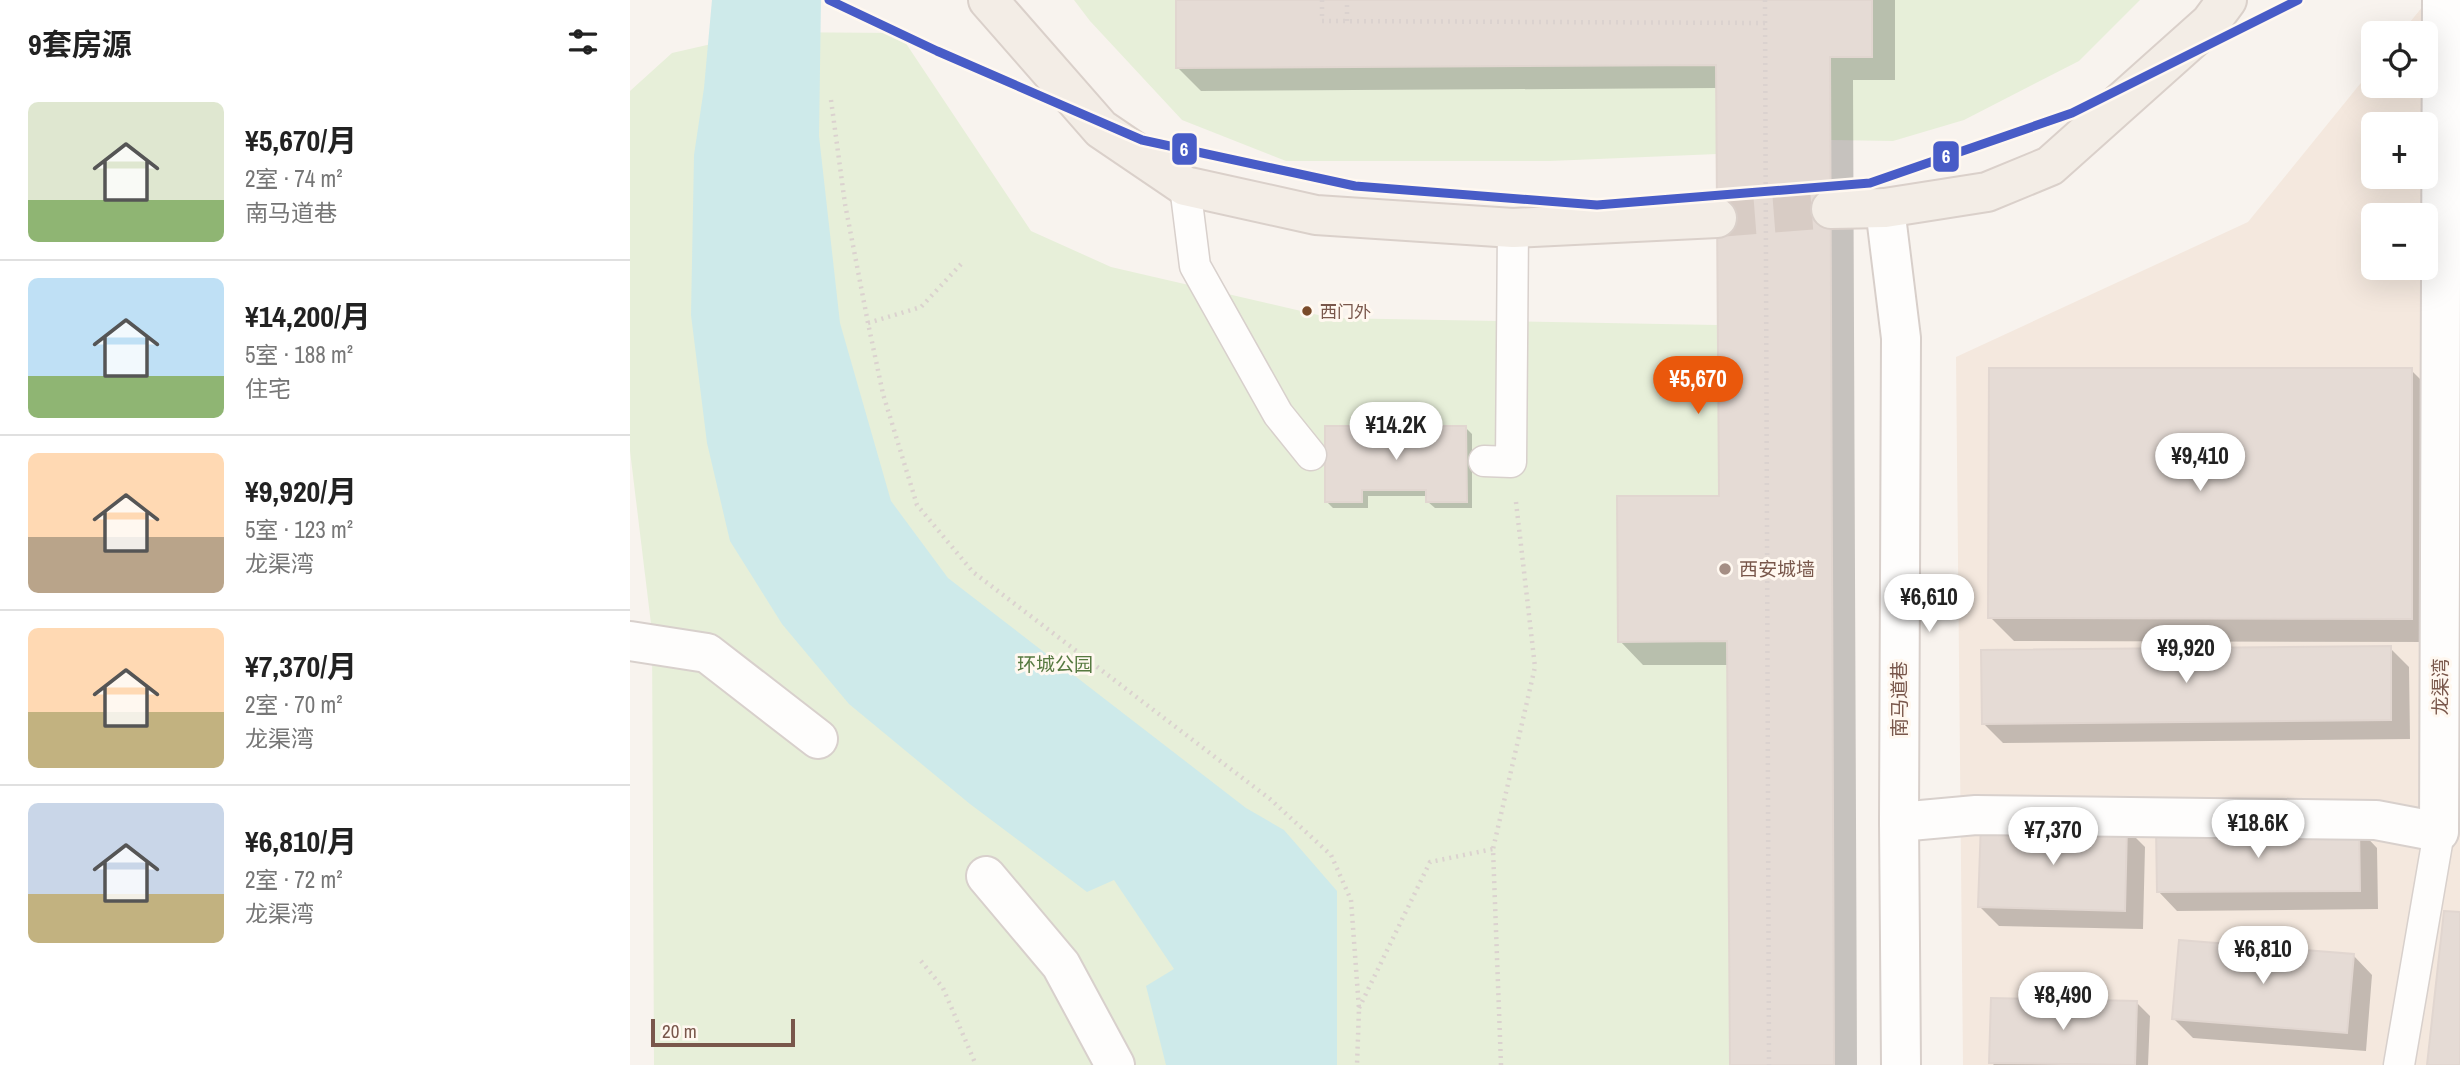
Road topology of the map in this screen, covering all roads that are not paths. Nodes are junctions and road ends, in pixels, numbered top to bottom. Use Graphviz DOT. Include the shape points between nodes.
graph roads {
  1 [pos="988,0"];
  2 [pos="2227,0"];
  3 [pos="2442,0"];
  4 [pos="1185,186"];
  5 [pos="1885,208"];
  6 [pos="1831,209"];
  7 [pos="1717,218"];
  8 [pos="1513,228"];
  9 [pos="1311,455"];
  10 [pos="1498,462"];
  11 [pos="630,641"];
  12 [pos="818,739"];
  13 [pos="1899,822"];
  14 [pos="2450,834"];
  15 [pos="986,876"];
  16 [pos="1115,1065"];
  17 [pos="1901,1065"];
  18 [pos="2399,1065"];
  1 -- 4 [label="main road" via="1101,129"];
  2 -- 5 [label="main road" via="2210,23 2050,166 1987,192"];
  3 -- 14 [label="street, 龙渠湾"];
  4 -- 8 [label="main road" via="1316,215"];
  4 -- 9 [label="lane" via="1195,266 1278,415"];
  5 -- 6 [label="main road"];
  5 -- 13 [label="street, 南马道巷" via="1900,338"];
  7 -- 8 [label="main road"];
  8 -- 10 [label="lane"];
  11 -- 12 [label="street" via="706,653"];
  13 -- 14 [label="street" via="1976,815 2376,820"];
  13 -- 17 [label="street, 南马道巷"];
  14 -- 18 [label="lane"];
  15 -- 16 [label="street" via="1061,965"];
}
